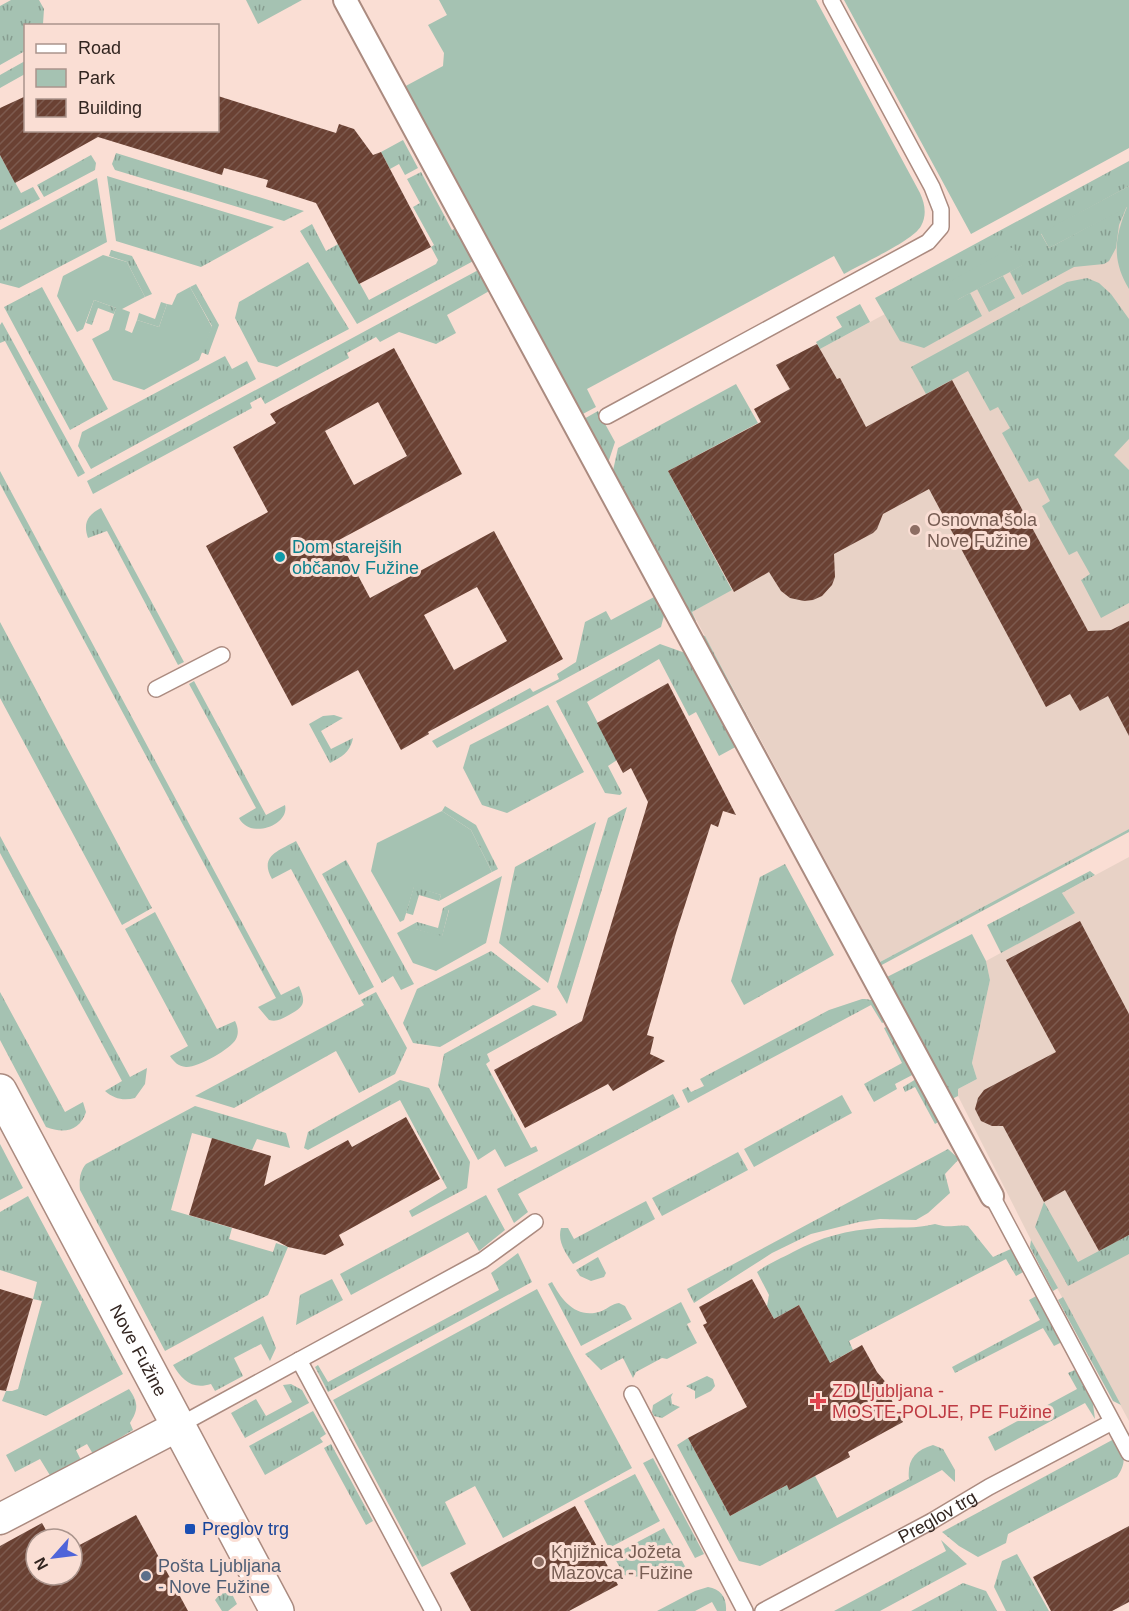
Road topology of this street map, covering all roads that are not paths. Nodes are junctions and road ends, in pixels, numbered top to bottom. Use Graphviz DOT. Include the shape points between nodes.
graph roads {
  1 [pos="345,0"];
  2 [pos="831,0"];
  3 [pos="607,416"];
  4 [pos="222,655"];
  5 [pos="156,689"];
  6 [pos="0,1090"];
  7 [pos="992,1196"];
  8 [pos="535,1222"];
  9 [pos="299,1360"];
  10 [pos="632,1394"];
  11 [pos="1112,1422"];
  12 [pos="178,1426"];
  13 [pos="1129,1453"];
  14 [pos="0,1519"];
  15 [pos="277,1611"];
  16 [pos="433,1611"];
  17 [pos="745,1611"];
  18 [pos="763,1611"];
  1 -- 7 [label="street"];
  2 -- 3 [label="lane" via="932,187 941,210 942,227 928,242"];
  4 -- 5 [label="lane"];
  6 -- 12 [label="street, Nove Fužine"];
  7 -- 11 [label="lane"];
  8 -- 9 [label="lane" via="483,1260"];
  9 -- 12 [label="lane"];
  9 -- 16 [label="lane"];
  10 -- 17 [label="lane"];
  11 -- 13 [label="lane"];
  11 -- 18 [label="lane, Preglov trg"];
  12 -- 14 [label="street"];
  12 -- 15 [label="street, Nove Fužine"];
}
